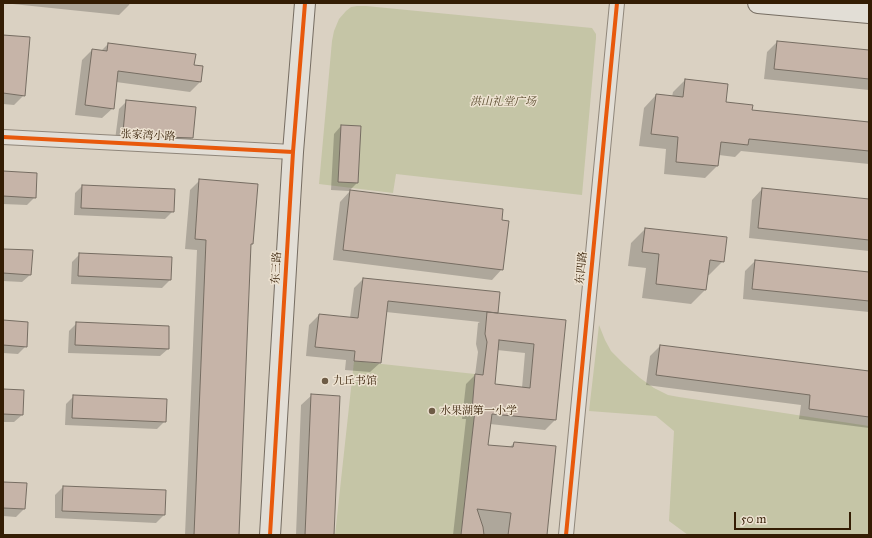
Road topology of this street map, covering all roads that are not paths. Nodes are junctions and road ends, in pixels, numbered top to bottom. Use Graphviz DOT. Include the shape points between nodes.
graph roads {
  1 [pos="305,3"];
  2 [pos="617,3"];
  3 [pos="758,3"];
  4 [pos="869,13"];
  5 [pos="3,137"];
  6 [pos="293,152"];
  7 [pos="270,535"];
  8 [pos="566,535"];
  1 -- 6 [label="street, 东三路"];
  2 -- 8 [label="street, 东四路"];
  3 -- 4 [label="street"];
  5 -- 6 [label="street, 张家湾小路"];
  6 -- 7 [label="street, 东三路"];
}
